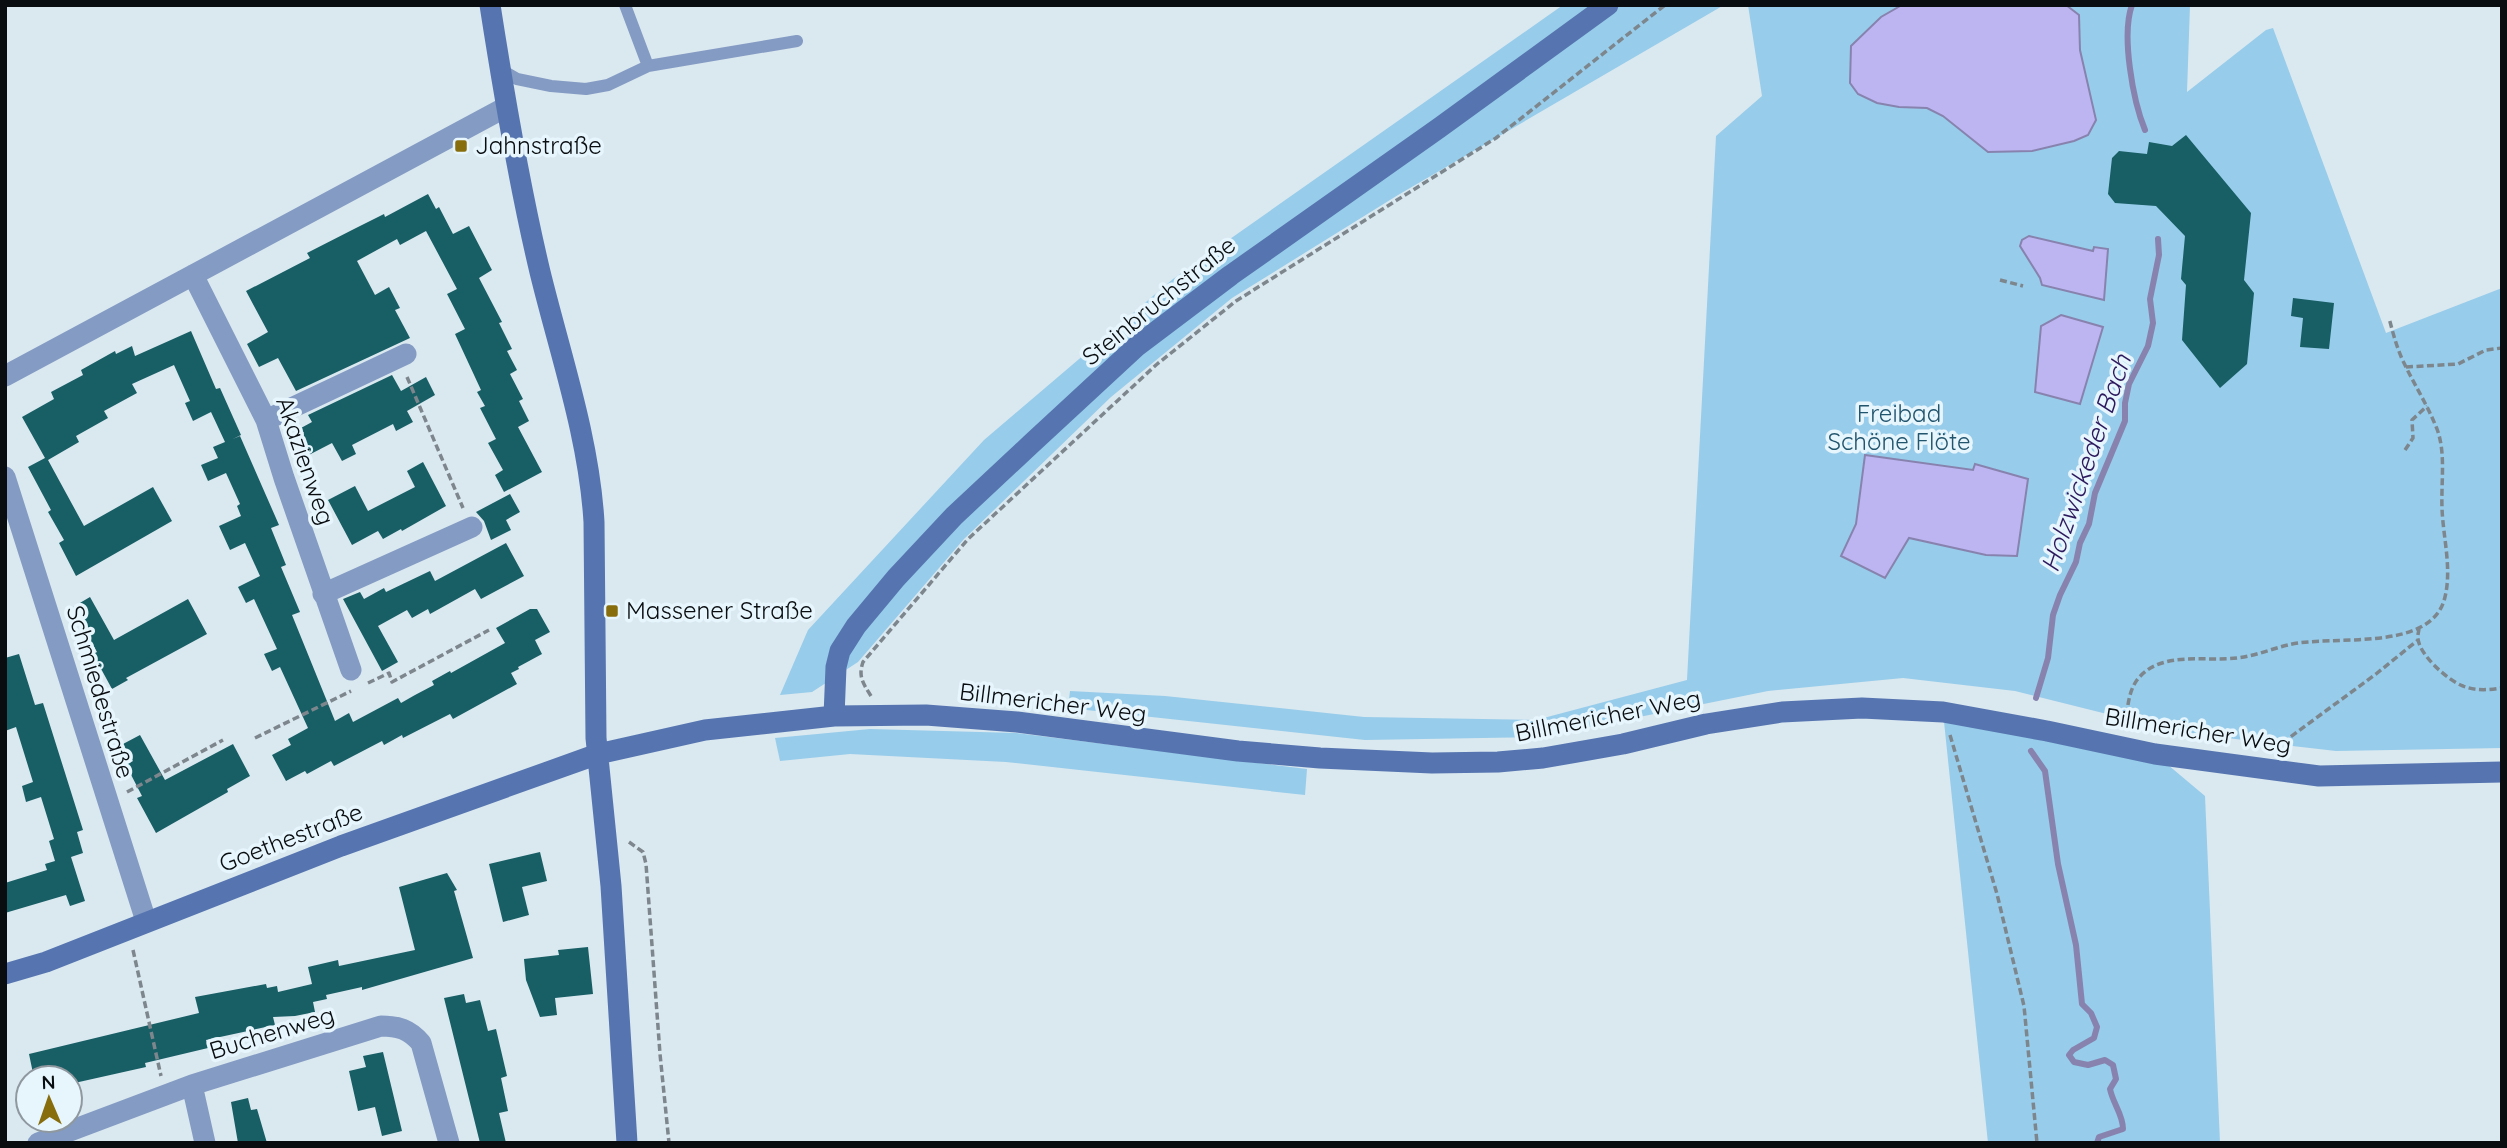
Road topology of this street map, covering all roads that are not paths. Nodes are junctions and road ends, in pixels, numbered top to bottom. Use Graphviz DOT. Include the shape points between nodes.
graph roads {
  1 [pos="490,5"];
  2 [pos="625,5"];
  3 [pos="1608,5"];
  4 [pos="797,41"];
  5 [pos="648,66"];
  6 [pos="500,68"];
  7 [pos="506,107"];
  8 [pos="193,275"];
  9 [pos="406,354"];
  10 [pos="5,376"];
  11 [pos="266,420"];
  12 [pos="5,477"];
  13 [pos="471,527"];
  14 [pos="323,594"];
  15 [pos="351,670"];
  16 [pos="834,716"];
  17 [pos="598,754"];
  18 [pos="2502,772"];
  19 [pos="146,922"];
  20 [pos="5,974"];
  21 [pos="192,1085"];
  22 [pos="38,1143"];
  23 [pos="205,1143"];
  24 [pos="449,1143"];
  25 [pos="627,1143"];
  1 -- 6 [label="main road"];
  2 -- 5 [label="lane"];
  3 -- 16 [label="main road, Steinbruchstraße" via="1231,275 1138,346 1060,417 954,516 856,626 836,667"];
  4 -- 5 [label="lane"];
  5 -- 6 [label="lane" via="608,85 586,89 517,79"];
  6 -- 7 [label="main road"];
  7 -- 8 [label="street"];
  7 -- 17 [label="main road" via="528,225 592,494"];
  8 -- 10 [label="street"];
  8 -- 11 [label="street, Akazienweg"];
  9 -- 11 [label="street"];
  11 -- 14 [label="street, Akazienweg"];
  12 -- 19 [label="street, Schmiedestraße"];
  13 -- 14 [label="street"];
  14 -- 15 [label="street, Akazienweg"];
  16 -- 17 [label="main road, Billmericher Weg" via="705,730"];
  16 -- 18 [label="main road, Billmericher Weg" via="926,715 1017,722 1238,751 1432,763 1543,758 1782,712 1862,708 1943,712 2155,754 2319,776"];
  17 -- 19 [label="main road, Goethestraße"];
  17 -- 25 [label="main road"];
  19 -- 20 [label="main road, Goethestraße"];
  21 -- 22 [label="street, Buchenweg"];
  21 -- 23 [label="street"];
  21 -- 24 [label="street, Buchenweg" via="381,1026 397,1026 421,1043"];
}
